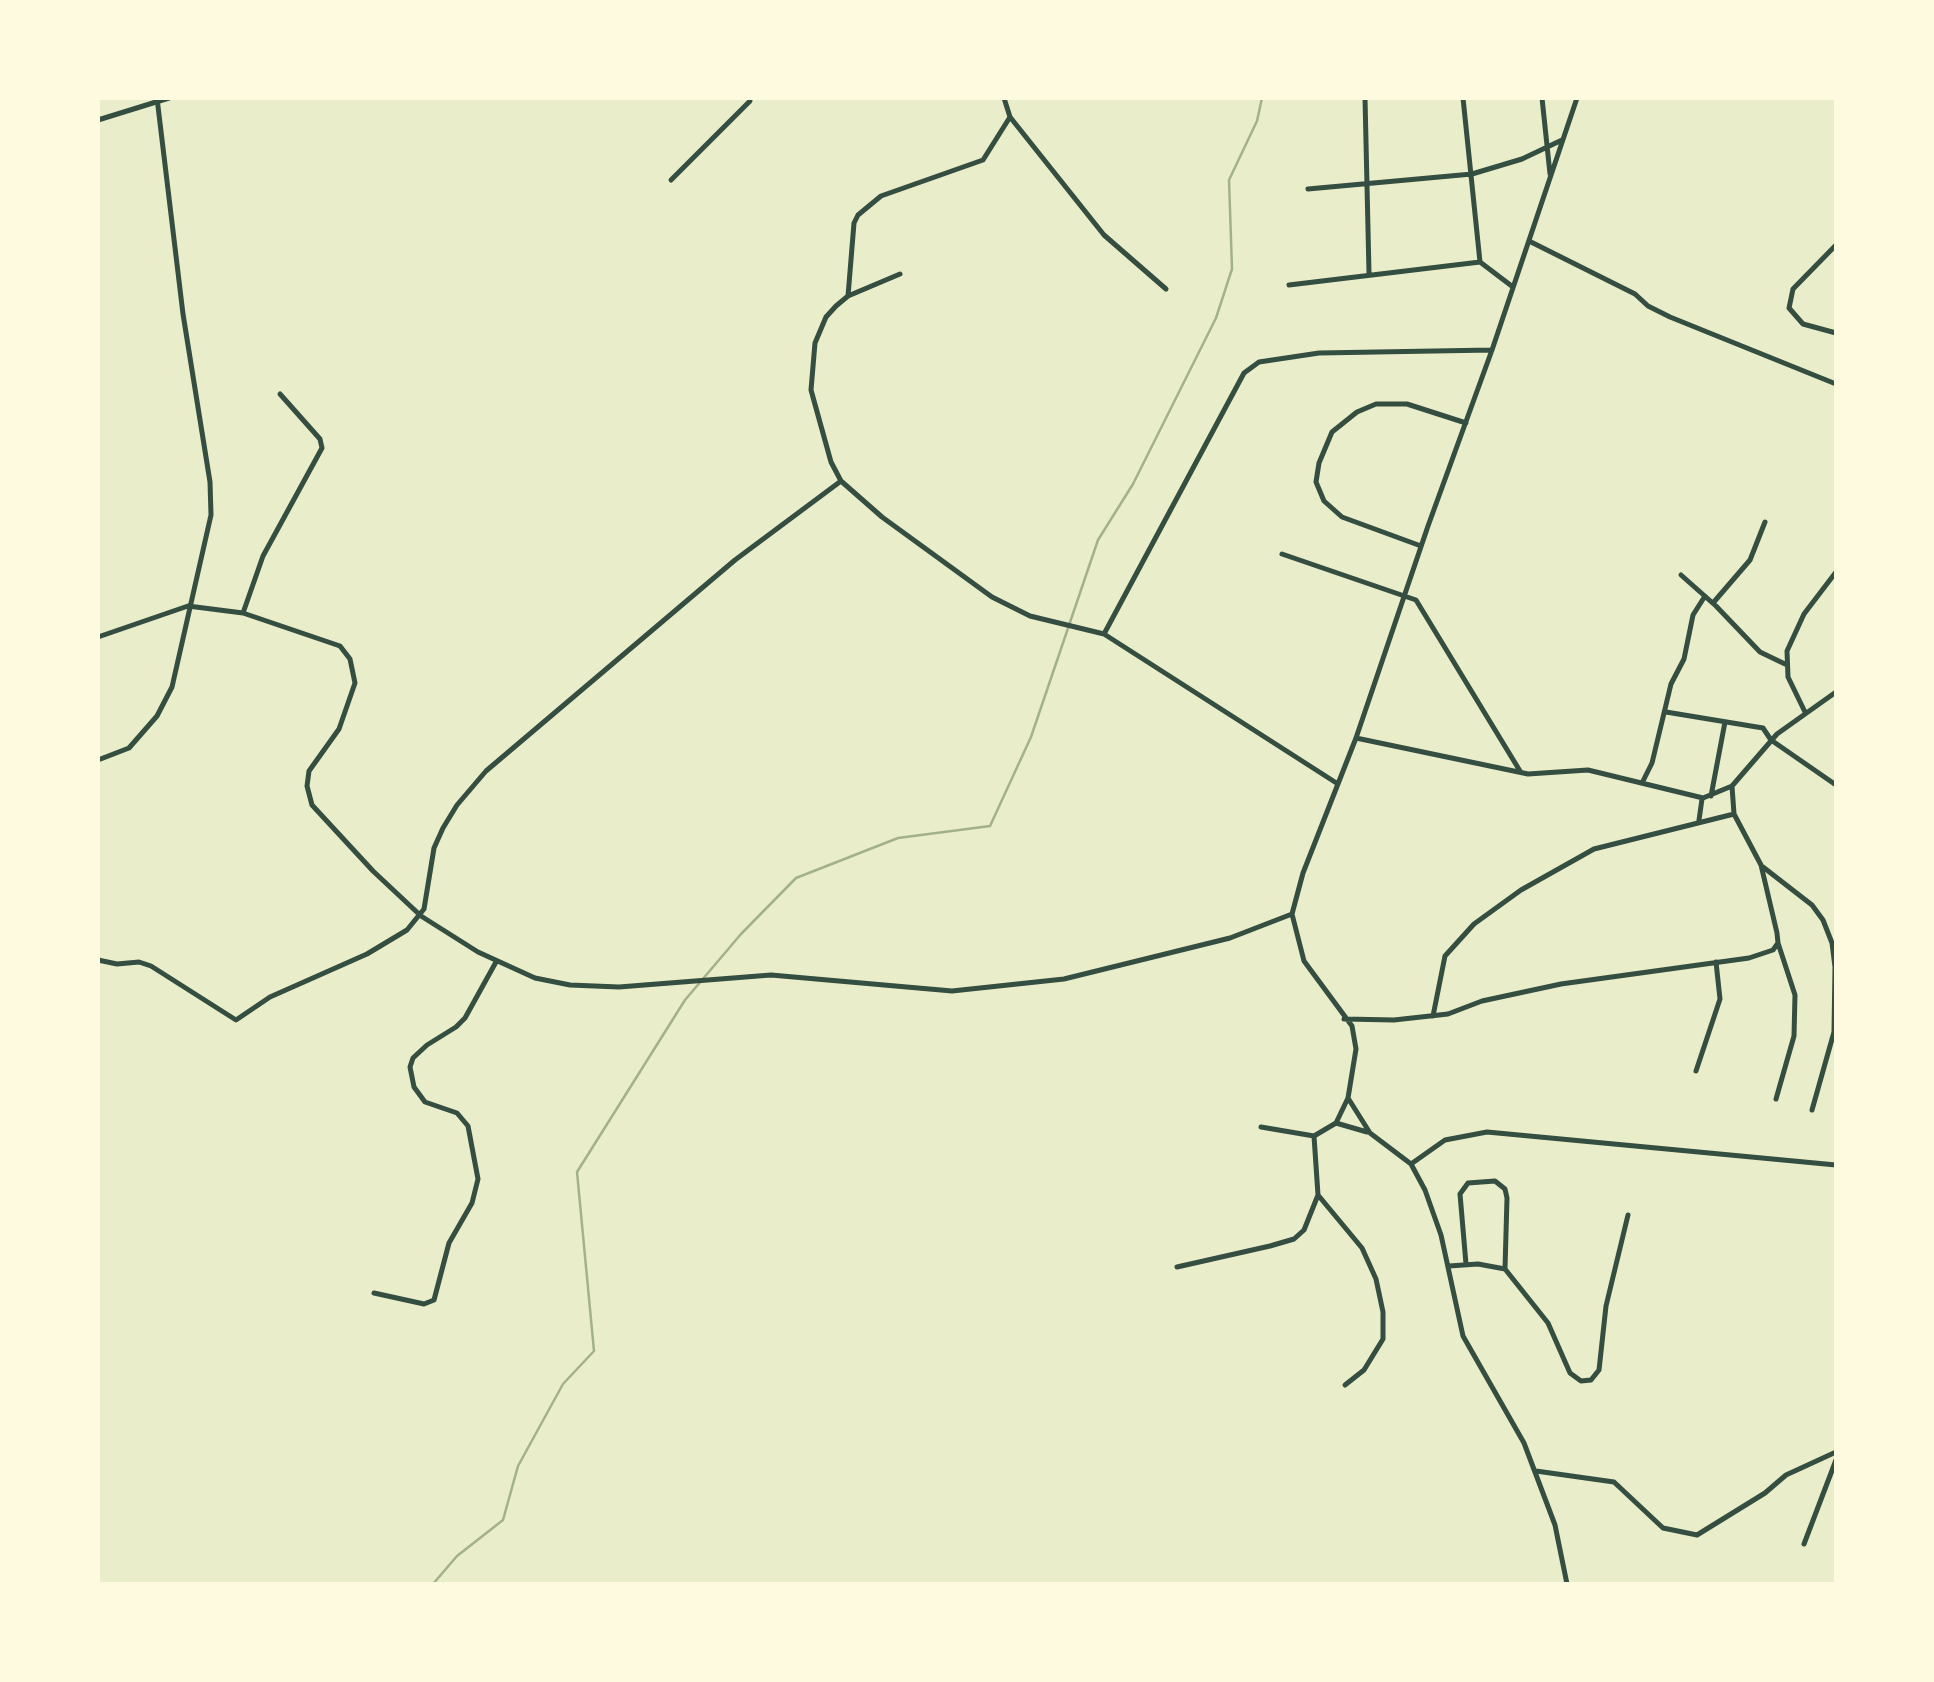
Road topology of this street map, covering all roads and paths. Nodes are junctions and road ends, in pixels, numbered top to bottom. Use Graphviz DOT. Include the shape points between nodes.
graph roads {
  1 [pos="169,98"];
  2 [pos="749,98"];
  3 [pos="1004,98"];
  4 [pos="1366,98"];
  5 [pos="1463,98"];
  6 [pos="1542,98"];
  7 [pos="1577,98"];
  8 [pos="158,99"];
  9 [pos="1010,117"];
  10 [pos="98,120"];
  11 [pos="1564,138"];
  12 [pos="1547,148"];
  13 [pos="1472,174"];
  14 [pos="1550,176"];
  15 [pos="671,180"];
  16 [pos="1366,186"];
  17 [pos="1308,189"];
  18 [pos="1529,241"];
  19 [pos="1836,244"];
  20 [pos="1480,262"];
  21 [pos="900,274"];
  22 [pos="1369,274"];
  23 [pos="1289,285"];
  24 [pos="1514,287"];
  25 [pos="1166,289"];
  26 [pos="848,296"];
  27 [pos="1836,333"];
  28 [pos="1492,350"];
  29 [pos="1836,384"];
  30 [pos="280,394"];
  31 [pos="1466,422"];
  32 [pos="842,481"];
  33 [pos="1765,522"];
  34 [pos="1421,546"];
  35 [pos="1282,554"];
  36 [pos="1836,572"];
  37 [pos="1680,575"];
  38 [pos="1404,595"];
  39 [pos="1705,596"];
  40 [pos="1713,603"];
  41 [pos="188,606"];
  42 [pos="243,613"];
  43 [pos="1104,634"];
  44 [pos="98,637"];
  45 [pos="1786,664"];
  46 [pos="1836,692"];
  47 [pos="1666,712"];
  48 [pos="1805,712"];
  49 [pos="1726,722"];
  50 [pos="1356,738"];
  51 [pos="1771,740"];
  52 [pos="98,760"];
  53 [pos="1521,773"];
  54 [pos="1642,783"];
  55 [pos="1338,784"];
  56 [pos="1836,785"];
  57 [pos="1732,786"];
  58 [pos="1711,796"];
  59 [pos="1702,798"];
  60 [pos="1734,814"];
  61 [pos="1699,820"];
  62 [pos="1761,865"];
  63 [pos="1292,914"];
  64 [pos="421,916"];
  65 [pos="1778,943"];
  66 [pos="98,960"];
  67 [pos="496,962"];
  68 [pos="1716,962"];
  69 [pos="1433,1016"];
  70 [pos="1344,1018"];
  71 [pos="1696,1071"];
  72 [pos="1348,1098"];
  73 [pos="1776,1099"];
  74 [pos="1812,1110"];
  75 [pos="1336,1124"];
  76 [pos="1261,1127"];
  77 [pos="1370,1133"];
  78 [pos="1314,1136"];
  79 [pos="1411,1164"];
  80 [pos="1836,1165"];
  81 [pos="1318,1195"];
  82 [pos="1628,1215"];
  83 [pos="1466,1264"];
  84 [pos="1448,1266"];
  85 [pos="1177,1267"];
  86 [pos="1506,1269"];
  87 [pos="374,1293"];
  88 [pos="1344,1386"];
  89 [pos="1836,1452"];
  90 [pos="1836,1460"];
  91 [pos="1536,1471"];
  92 [pos="1804,1544"];
  93 [pos="1567,1584"];
  1 -- 8 [label="street"];
  2 -- 15 [label="street"];
  3 -- 9 [label="street"];
  4 -- 16 [label="street"];
  5 -- 13 [label="street"];
  6 -- 12 [label="street"];
  7 -- 11 [label="street"];
  8 -- 10 [label="street"];
  8 -- 41 [label="street" via="212,498"];
  9 -- 25 [label="street" via="1104,235"];
  9 -- 26 [label="street" via="983,160 882,196 858,215"];
  11 -- 12 [label="street"];
  11 -- 14 [label="street"];
  12 -- 13 [label="street"];
  12 -- 14 [label="street"];
  13 -- 16 [label="street"];
  13 -- 20 [label="street"];
  14 -- 18 [label="street"];
  16 -- 17 [label="street"];
  16 -- 22 [label="street"];
  18 -- 24 [label="street"];
  18 -- 29 [label="street" via="1659,312"];
  19 -- 27 [label="street" via="1793,288 1790,308 1803,324"];
  20 -- 22 [label="street"];
  20 -- 24 [label="street"];
  21 -- 26 [label="street"];
  22 -- 23 [label="street"];
  24 -- 28 [label="street"];
  26 -- 32 [label="street" via="826,317 811,364 820,426"];
  28 -- 31 [label="street"];
  28 -- 43 [label="street" via="1319,353 1259,362 1244,373"];
  30 -- 42 [label="street" via="322,448 263,556"];
  31 -- 34 [label="street"];
  31 -- 34 [label="street" via="1407,404 1376,404 1332,432 1319,463 1316,482 1324,501 1342,517"];
  32 -- 43 [label="street" via="992,597 1030,616"];
  32 -- 64 [label="street" via="735,560 486,772 443,828"];
  33 -- 40 [label="street" via="1750,560"];
  34 -- 38 [label="street"];
  35 -- 38 [label="street"];
  36 -- 45 [label="street" via="1804,614"];
  37 -- 39 [label="street"];
  38 -- 50 [label="street"];
  38 -- 53 [label="street" via="1422,606"];
  39 -- 40 [label="street"];
  39 -- 47 [label="street" via="1693,615"];
  40 -- 45 [label="street" via="1760,652"];
  41 -- 42 [label="street"];
  41 -- 44 [label="street"];
  41 -- 52 [label="street" via="172,687 156,716 129,748"];
  42 -- 64 [label="street" via="346,651 351,701 309,772 308,797"];
  43 -- 55 [label="street"];
  45 -- 48 [label="street"];
  46 -- 48 [label="street"];
  47 -- 49 [label="street"];
  47 -- 54 [label="street"];
  48 -- 51 [label="street"];
  49 -- 51 [label="street" via="1762,728"];
  49 -- 58 [label="street"];
  50 -- 53 [label="street"];
  50 -- 55 [label="street"];
  51 -- 56 [label="street"];
  51 -- 57 [label="street"];
  53 -- 54 [label="street" via="1588,770"];
  54 -- 59 [label="street"];
  55 -- 63 [label="street"];
  57 -- 58 [label="street"];
  57 -- 60 [label="street"];
  58 -- 59 [label="street"];
  59 -- 61 [label="street"];
  60 -- 61 [label="street"];
  60 -- 62 [label="street"];
  61 -- 69 [label="street" via="1594,849 1474,924 1446,956"];
  62 -- 65 [label="street"];
  62 -- 74 [label="street" via="1812,906 1832,943 1834,1032"];
  63 -- 67 [label="street" via="1230,938 1064,979 952,991 770,975 570,984"];
  63 -- 70 [label="street" via="1304,961"];
  64 -- 66 [label="street" via="367,954 270,997 236,1020 165,972 140,962"];
  64 -- 67 [label="street"];
  65 -- 68 [label="street" via="1766,954"];
  65 -- 73 [label="street" via="1795,995 1794,1036"];
  67 -- 87 [label="street" via="465,1018 427,1044 410,1067 425,1102 457,1113 468,1126 478,1178 472,1203 449,1243 434,1300 424,1304"];
  68 -- 69 [label="street" via="1561,984"];
  68 -- 71 [label="street" via="1720,999"];
  69 -- 70 [label="street"];
  70 -- 72 [label="street" via="1356,1049"];
  72 -- 75 [label="street"];
  72 -- 77 [label="street"];
  75 -- 77 [label="street"];
  75 -- 78 [label="street"];
  76 -- 78 [label="street"];
  77 -- 79 [label="street"];
  78 -- 81 [label="street"];
  79 -- 80 [label="street" via="1445,1140 1487,1132"];
  79 -- 84 [label="street"];
  81 -- 85 [label="street" via="1294,1239"];
  81 -- 88 [label="street" via="1362,1248 1383,1312 1382,1340 1364,1370"];
  82 -- 86 [label="street" via="1592,1380 1570,1373 1548,1322"];
  83 -- 84 [label="street"];
  83 -- 86 [label="street"];
  83 -- 86 [label="street" via="1460,1194 1468,1183 1495,1180 1506,1189"];
  84 -- 91 [label="street" via="1463,1336"];
  89 -- 91 [label="street" via="1786,1475 1697,1535 1664,1528 1614,1482"];
  90 -- 92 [label="street"];
  91 -- 93 [label="street"];
}
